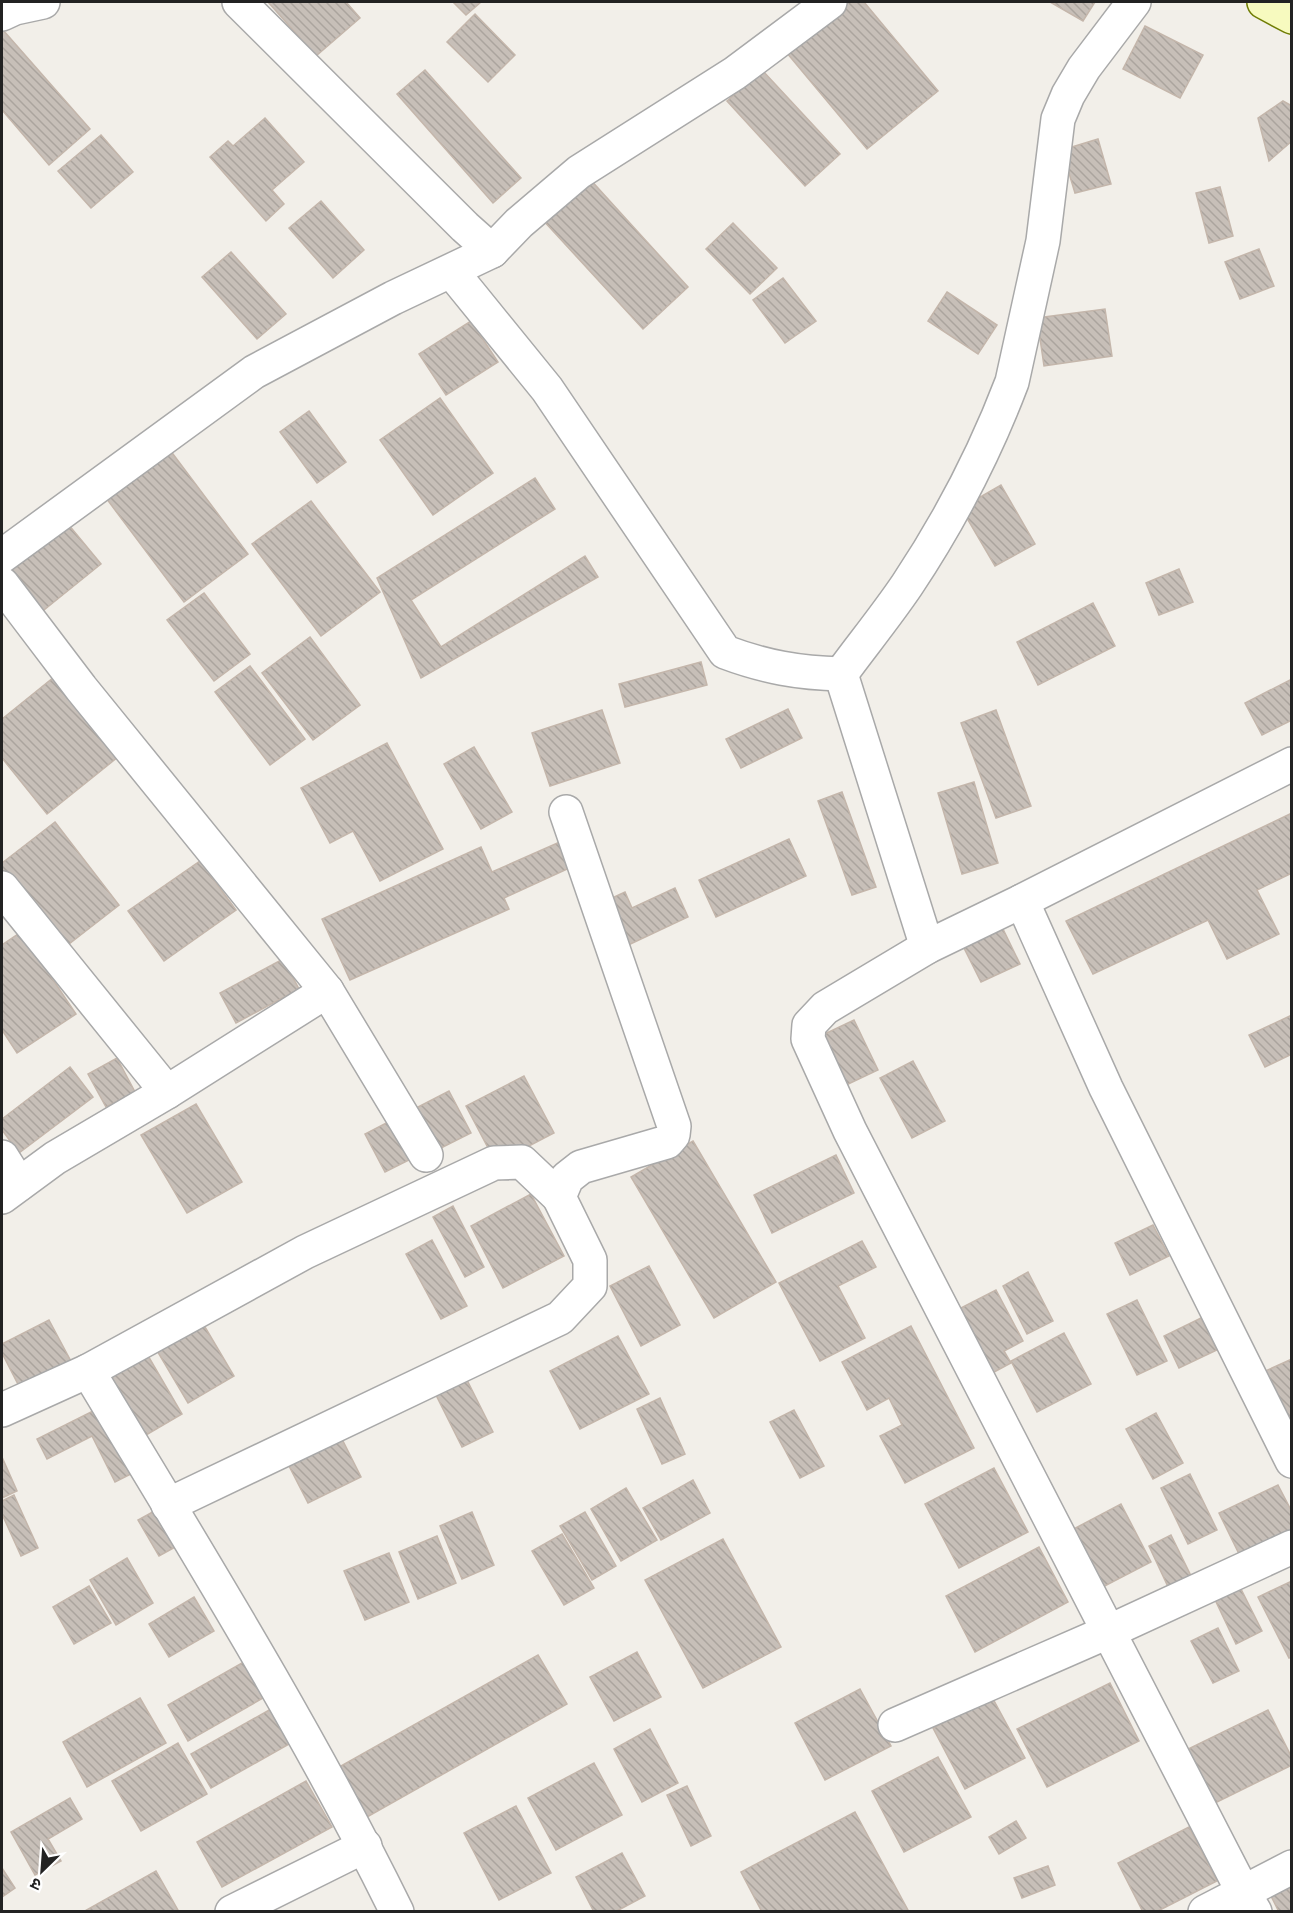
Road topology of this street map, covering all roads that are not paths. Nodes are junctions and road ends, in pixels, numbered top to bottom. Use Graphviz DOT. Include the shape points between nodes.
graph roads {
  1 [pos="43,2"];
  2 [pos="239,2"];
  3 [pos="830,2"];
  4 [pos="1134,2"];
  5 [pos="1264,2"];
  6 [pos="2,14"];
  7 [pos="1292,17"];
  8 [pos="492,251"];
  9 [pos="452,272"];
  10 [pos="2,556"];
  11 [pos="2,584"];
  12 [pos="841,674"];
  13 [pos="1292,764"];
  14 [pos="566,812"];
  15 [pos="2,888"];
  16 [pos="1022,901"];
  17 [pos="927,947"];
  18 [pos="327,991"];
  19 [pos="167,1092"];
  20 [pos="426,1155"];
  21 [pos="2,1157"];
  22 [pos="10,1190"];
  23 [pos="559,1197"];
  24 [pos="88,1371"];
  25 [pos="2,1410"];
  26 [pos="1292,1461"];
  27 [pos="168,1505"];
  28 [pos="1292,1547"];
  29 [pos="1110,1631"];
  30 [pos="895,1725"];
  31 [pos="365,1846"];
  32 [pos="1292,1867"];
  33 [pos="1249,1902"];
  34 [pos="232,1911"];
  35 [pos="397,1911"];
  36 [pos="1205,1911"];
  1 -- 6 [label="street"];
  2 -- 8 [label="street"];
  3 -- 8 [label="street" via="735,74 579,172"];
  4 -- 12 [label="street" via="1084,68 1058,119 1043,241 1004,403 949,517 906,586"];
  5 -- 7 [label="main road"];
  8 -- 9 [label="street"];
  9 -- 10 [label="street" via="393,298 254,372"];
  9 -- 12 [label="street" via="547,389 725,652 759,664 806,673"];
  11 -- 18 [label="street" via="81,688"];
  12 -- 17 [label="street"];
  13 -- 16 [label="street"];
  14 -- 23 [label="street" via="674,1126 667,1142 581,1167 567,1178"];
  15 -- 19 [label="street"];
  16 -- 17 [label="street"];
  16 -- 26 [label="street" via="1106,1088"];
  17 -- 29 [label="street" via="825,1008 809,1024 808,1039 850,1131"];
  18 -- 19 [label="street"];
  18 -- 20 [label="street"];
  19 -- 22 [label="street" via="55,1158"];
  21 -- 22 [label="street"];
  23 -- 24 [label="street" via="522,1162 494,1163 304,1252"];
  23 -- 27 [label="street" via="590,1260 590,1286 560,1318"];
  24 -- 25 [label="street"];
  24 -- 27 [label="street"];
  27 -- 31 [label="street" via="266,1667"];
  28 -- 29 [label="street"];
  29 -- 30 [label="street"];
  29 -- 33 [label="street"];
  31 -- 34 [label="street"];
  31 -- 35 [label="street"];
  32 -- 33 [label="street"];
  33 -- 36 [label="street"];
}
